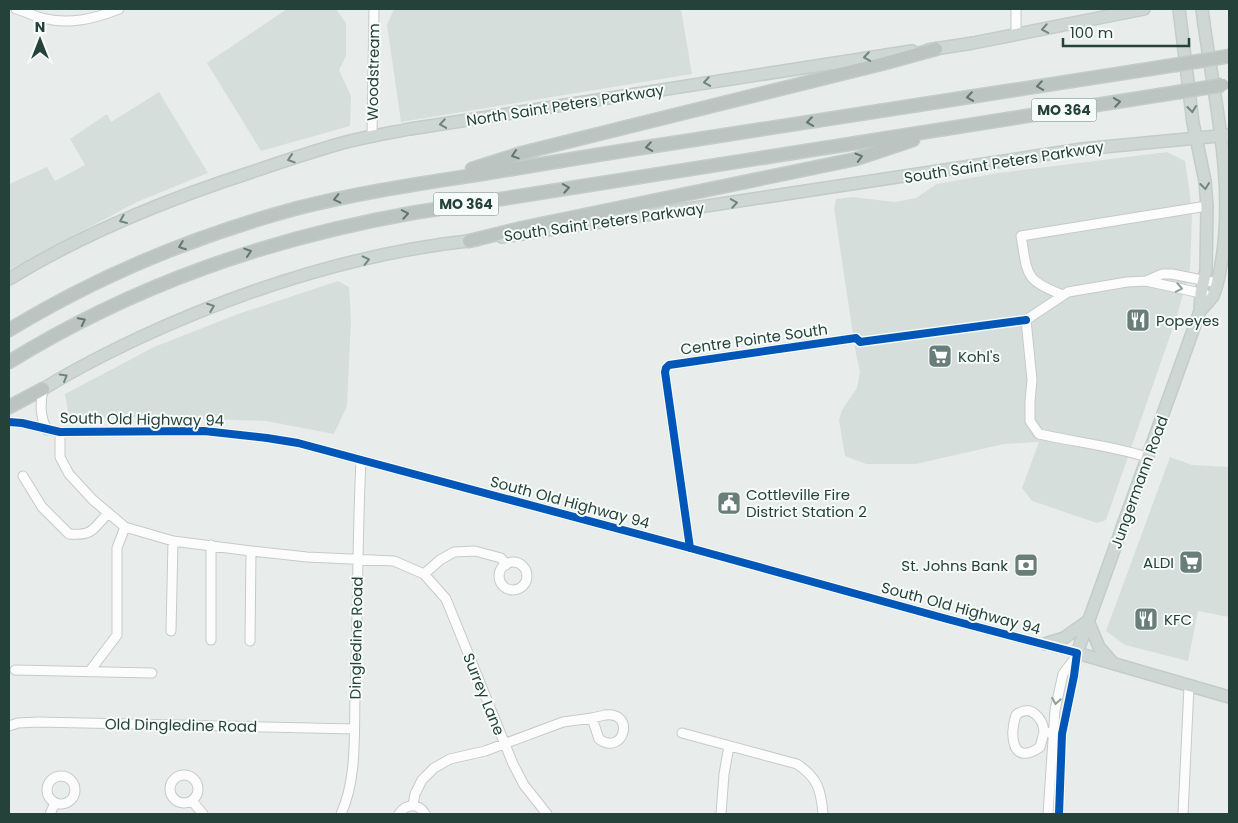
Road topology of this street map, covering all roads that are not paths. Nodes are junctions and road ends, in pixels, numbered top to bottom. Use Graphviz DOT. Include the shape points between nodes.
graph roads {
  1 [pos="16,9"];
  2 [pos="119,9"];
  3 [pos="374,9"];
  4 [pos="1016,9"];
  5 [pos="1139,9"];
  6 [pos="1179,9"];
  7 [pos="1202,9"];
  8 [pos="1016,34"];
  9 [pos="936,49"];
  10 [pos="1224,57"];
  11 [pos="1226,84"];
  12 [pos="948,128"];
  13 [pos="372,136"];
  14 [pos="1225,136"];
  15 [pos="1196,138"];
  16 [pos="1229,170"];
  17 [pos="436,181"];
  18 [pos="1224,183"];
  19 [pos="1207,206"];
  20 [pos="469,241"];
  21 [pos="9,279"];
  22 [pos="1204,280"];
  23 [pos="1146,281"];
  24 [pos="1216,283"];
  25 [pos="1201,292"];
  26 [pos="1063,295"];
  27 [pos="1213,296"];
  28 [pos="1200,311"];
  29 [pos="1026,320"];
  30 [pos="9,330"];
  31 [pos="9,362"];
  32 [pos="43,389"];
  33 [pos="9,407"];
  34 [pos="9,413"];
  35 [pos="9,422"];
  36 [pos="48,430"];
  37 [pos="60,432"];
  38 [pos="1147,457"];
  39 [pos="361,461"];
  40 [pos="23,476"];
  41 [pos="108,513"];
  42 [pos="125,526"];
  43 [pos="173,541"];
  44 [pos="211,545"];
  45 [pos="690,548"];
  46 [pos="251,551"];
  47 [pos="358,560"];
  48 [pos="506,565"];
  49 [pos="424,574"];
  50 [pos="1088,621"];
  51 [pos="171,632"];
  52 [pos="211,640"];
  53 [pos="250,641"];
  54 [pos="1045,644"];
  55 [pos="1076,655"];
  56 [pos="1112,663"];
  57 [pos="14,670"];
  58 [pos="89,672"];
  59 [pos="152,673"];
  60 [pos="1188,686"];
  61 [pos="1229,697"];
  62 [pos="592,718"];
  63 [pos="9,726"];
  64 [pos="354,729"];
  65 [pos="682,733"];
  66 [pos="1053,733"];
  67 [pos="505,744"];
  68 [pos="729,746"];
  69 [pos="1049,796"];
  70 [pos="1060,796"];
  71 [pos="192,801"];
  72 [pos="54,803"];
  73 [pos="414,805"];
  74 [pos="50,814"];
  75 [pos="203,814"];
  76 [pos="341,814"];
  77 [pos="399,814"];
  78 [pos="425,814"];
  79 [pos="547,814"];
  80 [pos="721,814"];
  81 [pos="823,814"];
  82 [pos="1048,814"];
  83 [pos="1059,814"];
  84 [pos="1183,814"];
  1 -- 2 [label="street" via="42,18 74,22"];
  3 -- 13 [label="street, Woodstream"];
  4 -- 8 [label="street"];
  5 -- 8 [label="main road, North Saint Peters Parkway, one-way"];
  6 -- 15 [label="main road, Jungermann Road, one-way"];
  7 -- 14 [label="main road, Jungermann Road"];
  8 -- 9 [label="main road, North Saint Peters Parkway"];
  9 -- 13 [label="main road, North Saint Peters Parkway, one-way"];
  9 -- 17 [label="highway, one-way" via="522,153"];
  10 -- 17 [label="highway, MO 364, one-way, bridge"];
  12 -- 11 [label="highway, MO 364, one-way, bridge"];
  20 -- 12 [label="highway, one-way" via="856,159"];
  31 -- 12 [label="highway, MO 364, one-way" via="80,322 170,280 297,237 412,213"];
  13 -- 21 [label="main road, North Saint Peters Parkway, one-way" via="225,180 171,200 90,236"];
  14 -- 15 [label="main road, South Saint Peters Parkway"];
  14 -- 18 [label="main road, Jungermann Road"];
  15 -- 19 [label="main road, Jungermann Road, one-way"];
  20 -- 15 [label="main road, South Saint Peters Parkway, one-way" via="1082,149"];
  16 -- 18 [label="main road"];
  17 -- 30 [label="highway, MO 364, one-way" via="298,208 208,236 124,270"];
  18 -- 24 [label="main road, Jungermann Road" via="1223,251"];
  19 -- 22 [label="main road, Jungermann Road" via="1208,245"];
  19 -- 26 [label="street" via="1021,236 1032,280"];
  32 -- 20 [label="main road, South Saint Peters Parkway, one-way" via="120,347 187,316 249,293 344,264"];
  22 -- 23 [label="street, Centre Pointe South" via="1162,274"];
  22 -- 24 [label="street, Centre Pointe South"];
  22 -- 25 [label="main road, Jungermann Road"];
  23 -- 25 [label="street, Centre Pointe South, one-way"];
  23 -- 26 [label="street, Centre Pointe South" via="1077,290"];
  24 -- 27 [label="main road, Jungermann Road"];
  25 -- 27 [label="street, Centre Pointe South"];
  25 -- 28 [label="main road, Jungermann Road"];
  26 -- 29 [label="street, Centre Pointe South"];
  27 -- 28 [label="main road, Jungermann Road"];
  28 -- 38 [label="main road, Jungermann Road"];
  29 -- 38 [label="street" via="1032,380 1030,421 1039,434"];
  29 -- 45 [label="street, Centre Pointe South" via="860,342 856,338 669,365 665,372"];
  32 -- 33 [label="highway"];
  32 -- 34 [label="main road, South Saint Peters Parkway"];
  32 -- 36 [label="street" via="40,412"];
  35 -- 36 [label="street, South Old Highway 94"];
  36 -- 37 [label="street, South Old Highway 94"];
  37 -- 39 [label="street, South Old Highway 94" via="236,434 298,443"];
  37 -- 41 [label="street" via="60,457 69,474"];
  38 -- 50 [label="main road, Jungermann Road"];
  39 -- 45 [label="street, South Old Highway 94"];
  39 -- 47 [label="street, Dingledine Road"];
  40 -- 41 [label="street" via="42,507 69,534 90,532"];
  41 -- 42 [label="street"];
  42 -- 43 [label="street"];
  42 -- 58 [label="street" via="117,548 117,635"];
  43 -- 44 [label="street"];
  43 -- 51 [label="street"];
  44 -- 46 [label="street"];
  44 -- 52 [label="street"];
  45 -- 54 [label="street, South Old Highway 94"];
  46 -- 47 [label="street"];
  46 -- 53 [label="street"];
  47 -- 49 [label="street" via="394,561"];
  47 -- 64 [label="street, Dingledine Road"];
  48 -- 49 [label="street" via="501,558 475,551 454,552"];
  49 -- 67 [label="street, Surrey Lane" via="446,599"];
  50 -- 54 [label="main road" via="1064,638"];
  50 -- 55 [label="main road, Jungermann Road"];
  50 -- 56 [label="main road" via="1099,647"];
  54 -- 55 [label="street, South Old Highway 94"];
  55 -- 56 [label="main road, South Old Highway 94"];
  55 -- 66 [label="street" via="1074,676"];
  56 -- 60 [label="main road, South Old Highway 94"];
  57 -- 58 [label="street"];
  58 -- 59 [label="street"];
  60 -- 61 [label="main road, South Old Highway 94"];
  60 -- 84 [label="street"];
  62 -- 67 [label="street" via="563,722"];
  63 -- 64 [label="street, Old Dingledine Road" via="38,722"];
  64 -- 76 [label="street, Dingledine Road" via="352,770"];
  65 -- 68 [label="street"];
  66 -- 66 [label="street" via="1036,714 1026,710 1016,715 1013,739 1020,753 1040,747"];
  66 -- 69 [label="street"];
  66 -- 70 [label="street"];
  67 -- 73 [label="street" via="450,759 434,768 422,780"];
  67 -- 79 [label="street, Surrey Lane" via="524,785"];
  68 -- 80 [label="street"];
  68 -- 81 [label="street" via="796,764 807,771 820,790"];
  69 -- 70 [label="street"];
  69 -- 82 [label="street"];
  70 -- 83 [label="street"];
  71 -- 75 [label="street"];
  72 -- 74 [label="street"];
  73 -- 77 [label="street"];
  73 -- 78 [label="street"];
}
